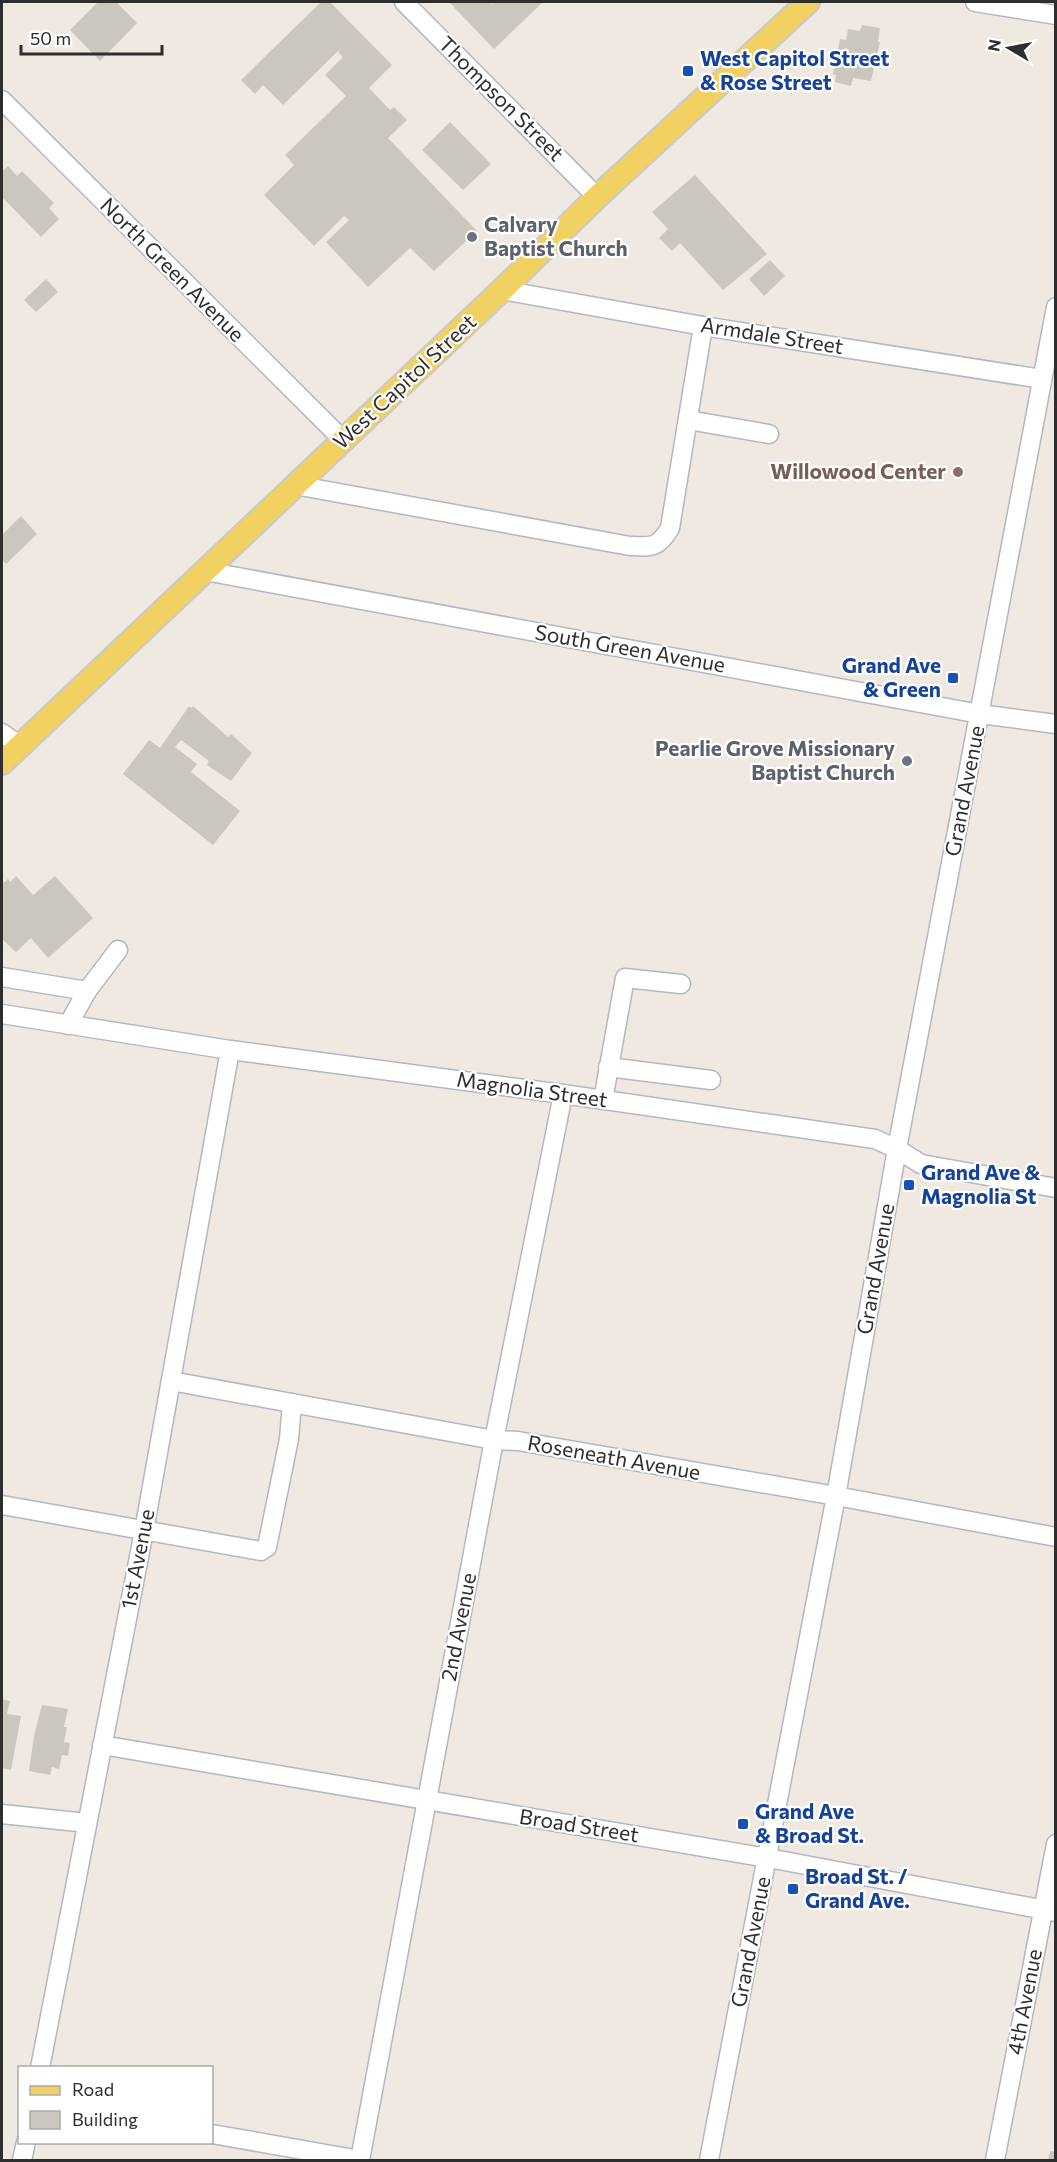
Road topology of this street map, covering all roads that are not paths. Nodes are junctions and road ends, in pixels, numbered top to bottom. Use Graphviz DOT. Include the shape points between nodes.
graph roads {
  1 [pos="404,2"];
  2 [pos="808,2"];
  3 [pos="975,2"];
  4 [pos="1056,15"];
  5 [pos="2,100"];
  6 [pos="597,197"];
  7 [pos="502,290"];
  8 [pos="1056,307"];
  9 [pos="703,326"];
  10 [pos="1042,379"];
  11 [pos="688,420"];
  12 [pos="769,434"];
  13 [pos="342,440"];
  14 [pos="295,485"];
  15 [pos="205,571"];
  16 [pos="980,714"];
  17 [pos="1056,724"];
  18 [pos="11,740"];
  19 [pos="2,763"];
  20 [pos="118,950"];
  21 [pos="2,977"];
  22 [pos="681,984"];
  23 [pos="87,991"];
  24 [pos="2,1014"];
  25 [pos="68,1025"];
  26 [pos="230,1050"];
  27 [pos="608,1067"];
  28 [pos="711,1080"];
  29 [pos="563,1094"];
  30 [pos="603,1100"];
  31 [pos="897,1149"];
  32 [pos="1056,1188"];
  33 [pos="171,1381"];
  34 [pos="292,1403"];
  35 [pos="494,1440"];
  36 [pos="836,1496"];
  37 [pos="2,1505"];
  38 [pos="144,1531"];
  39 [pos="1056,1537"];
  40 [pos="102,1745"];
  41 [pos="427,1801"];
  42 [pos="2,1814"];
  43 [pos="87,1823"];
  44 [pos="1056,1844"];
  45 [pos="768,1858"];
  46 [pos="1049,1911"];
  47 [pos="40,2066"];
  48 [pos="213,2134"];
  49 [pos="26,2144"];
  50 [pos="22,2160"];
  51 [pos="360,2160"];
  52 [pos="709,2160"];
  53 [pos="995,2160"];
  1 -- 6 [label="street, Thompson Street"];
  2 -- 6 [label="main road, West Capitol Street"];
  3 -- 4 [label="street"];
  5 -- 13 [label="street, North Green Avenue"];
  6 -- 7 [label="main road, West Capitol Street"];
  7 -- 9 [label="street, Armdale Street"];
  7 -- 13 [label="main road, West Capitol Street"];
  8 -- 10 [label="street, Grand Avenue"];
  9 -- 10 [label="street, Armdale Street"];
  9 -- 11 [label="street"];
  10 -- 16 [label="street, Grand Avenue"];
  11 -- 12 [label="street"];
  11 -- 14 [label="street" via="670,528 662,541 648,547"];
  13 -- 14 [label="main road, West Capitol Street"];
  14 -- 15 [label="main road, West Capitol Street"];
  15 -- 16 [label="street, South Green Avenue"];
  15 -- 18 [label="main road, West Capitol Street"];
  16 -- 17 [label="street, South Green Avenue"];
  16 -- 31 [label="street, Grand Avenue"];
  18 -- 19 [label="main road, West Capitol Street"];
  20 -- 23 [label="street"];
  21 -- 23 [label="street"];
  22 -- 27 [label="street" via="625,978"];
  23 -- 25 [label="street"];
  24 -- 25 [label="street, Magnolia Street"];
  25 -- 26 [label="street, Magnolia Street"];
  26 -- 29 [label="street, Magnolia Street"];
  26 -- 33 [label="street, 1st Avenue"];
  27 -- 28 [label="street"];
  27 -- 30 [label="street"];
  29 -- 30 [label="street, Magnolia Street"];
  29 -- 35 [label="street, 2nd Avenue"];
  30 -- 31 [label="street, Magnolia Street" via="875,1139"];
  31 -- 32 [label="street, Magnolia Street" via="921,1164"];
  31 -- 36 [label="street, Grand Avenue"];
  33 -- 34 [label="street, Roseneath Avenue"];
  33 -- 38 [label="street, 1st Avenue"];
  34 -- 35 [label="street, Roseneath Avenue"];
  34 -- 38 [label="street" via="289,1439 267,1546 261,1551"];
  35 -- 36 [label="street, Roseneath Avenue"];
  35 -- 41 [label="street, 2nd Avenue"];
  36 -- 39 [label="street, Roseneath Avenue"];
  36 -- 45 [label="street, Grand Avenue"];
  37 -- 38 [label="street"];
  38 -- 40 [label="street, 1st Avenue"];
  40 -- 41 [label="street, Broad Street"];
  40 -- 43 [label="street, 1st Avenue"];
  41 -- 45 [label="street, Broad Street"];
  41 -- 51 [label="street, 2nd Avenue"];
  42 -- 43 [label="street"];
  43 -- 47 [label="street, 1st Avenue"];
  44 -- 46 [label="street, 4th Avenue"];
  45 -- 46 [label="street, Broad Street"];
  45 -- 52 [label="street, Grand Avenue"];
  46 -- 53 [label="street, 4th Avenue"];
  48 -- 51 [label="street"];
  49 -- 50 [label="street"];
}
